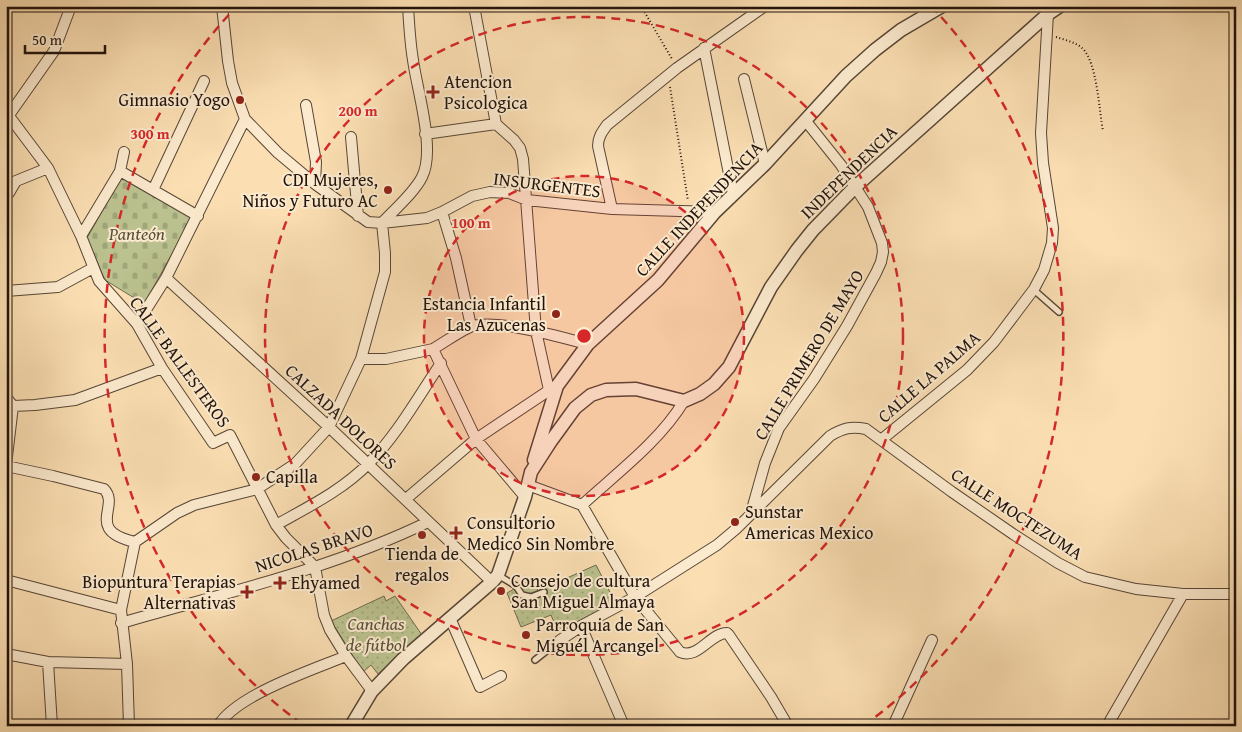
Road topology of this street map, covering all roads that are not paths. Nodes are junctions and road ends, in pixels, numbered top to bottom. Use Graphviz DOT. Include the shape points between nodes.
graph roads {
  1 [pos="71,6"];
  2 [pos="222,6"];
  3 [pos="408,6"];
  4 [pos="474,6"];
  5 [pos="765,6"];
  6 [pos="942,6"];
  7 [pos="1060,6"];
  8 [pos="1048,14"];
  9 [pos="704,48"];
  10 [pos="744,79"];
  11 [pos="204,81"];
  12 [pos="306,105"];
  13 [pos="8,114"];
  14 [pos="244,119"];
  15 [pos="805,120"];
  16 [pos="496,124"];
  17 [pos="425,134"];
  18 [pos="351,137"];
  19 [pos="124,152"];
  20 [pos="765,164"];
  21 [pos="48,168"];
  22 [pos="120,171"];
  23 [pos="315,184"];
  24 [pos="855,187"];
  25 [pos="154,190"];
  26 [pos="6,194"];
  27 [pos="733,194"];
  28 [pos="527,200"];
  29 [pos="612,209"];
  30 [pos="442,212"];
  31 [pos="715,212"];
  32 [pos="198,216"];
  33 [pos="358,216"];
  34 [pos="382,223"];
  35 [pos="81,236"];
  36 [pos="93,268"];
  37 [pos="166,278"];
  38 [pos="1034,289"];
  39 [pos="6,291"];
  40 [pos="1059,312"];
  41 [pos="137,324"];
  42 [pos="471,326"];
  43 [pos="536,330"];
  44 [pos="588,344"];
  45 [pos="433,349"];
  46 [pos="361,359"];
  47 [pos="441,363"];
  48 [pos="162,368"];
  49 [pos="553,388"];
  50 [pos="6,397"];
  51 [pos="684,401"];
  52 [pos="14,406"];
  53 [pos="328,427"];
  54 [pos="476,439"];
  55 [pos="881,440"];
  56 [pos="368,465"];
  57 [pos="6,466"];
  58 [pos="528,485"];
  59 [pos="257,489"];
  60 [pos="406,499"];
  61 [pos="582,505"];
  62 [pos="751,514"];
  63 [pos="428,522"];
  64 [pos="276,524"];
  65 [pos="135,542"];
  66 [pos="315,567"];
  67 [pos="495,579"];
  68 [pos="6,580"];
  69 [pos="544,592"];
  70 [pos="1182,594"];
  71 [pos="1236,594"];
  72 [pos="635,596"];
  73 [pos="121,610"];
  74 [pos="450,618"];
  75 [pos="121,623"];
  76 [pos="581,626"];
  77 [pos="932,640"];
  78 [pos="558,641"];
  79 [pos="6,654"];
  80 [pos="346,656"];
  81 [pos="535,660"];
  82 [pos="48,662"];
  83 [pos="127,664"];
  84 [pos="501,676"];
  85 [pos="372,691"];
  86 [pos="52,726"];
  87 [pos="129,726"];
  88 [pos="218,726"];
  89 [pos="351,726"];
  90 [pos="624,726"];
  91 [pos="788,726"];
  92 [pos="893,726"];
  93 [pos="1107,726"];
  1 -- 13 [label="street" via="54,51"];
  2 -- 14 [label="street" via="231,76"];
  3 -- 17 [label="street"];
  4 -- 16 [label="street"];
  5 -- 9 [label="street"];
  6 -- 15 [label="street, CALLE INDEPENDENCIA" via="875,50"];
  7 -- 8 [label="street, INDEPENDENCIA"];
  8 -- 24 [label="street, INDEPENDENCIA"];
  8 -- 38 [label="street, CALLE LA PALMA" via="1041,133 1053,228 1044,270"];
  9 -- 27 [label="street"];
  9 -- 29 [label="street" via="607,125 598,139"];
  10 -- 20 [label="street"];
  11 -- 25 [label="street"];
  12 -- 23 [label="street" via="316,162"];
  13 -- 21 [label="street, CALLE BALLESTEROS"];
  14 -- 23 [label="street"];
  14 -- 32 [label="street"];
  15 -- 20 [label="street, CALLE INDEPENDENCIA"];
  15 -- 24 [label="street, CALLE PRIMERO DE MAYO"];
  16 -- 17 [label="street"];
  16 -- 28 [label="street" via="520,148"];
  17 -- 34 [label="street" via="427,156 422,176"];
  18 -- 33 [label="street"];
  19 -- 22 [label="street"];
  20 -- 27 [label="street, CALLE INDEPENDENCIA"];
  21 -- 26 [label="street" via="16,181"];
  21 -- 35 [label="street, CALLE BALLESTEROS"];
  22 -- 25 [label="street"];
  22 -- 35 [label="street"];
  23 -- 33 [label="street"];
  24 -- 51 [label="street, INDEPENDENCIA" via="797,250 768,293 729,367 714,384"];
  24 -- 62 [label="street, CALLE PRIMERO DE MAYO" via="868,207 882,243 881,262 814,380 779,428"];
  25 -- 32 [label="street"];
  27 -- 31 [label="street, CALLE INDEPENDENCIA"];
  28 -- 29 [label="street, INSURGENTES"];
  28 -- 30 [label="street, INSURGENTES" via="509,193 490,192 472,196"];
  28 -- 43 [label="street"];
  29 -- 31 [label="street, INSURGENTES"];
  30 -- 34 [label="street, INSURGENTES" via="417,220"];
  30 -- 42 [label="street"];
  31 -- 44 [label="street, CALLE INDEPENDENCIA" via="658,280"];
  32 -- 37 [label="street"];
  33 -- 34 [label="street" via="368,222"];
  34 -- 46 [label="street" via="385,272"];
  35 -- 36 [label="street, CALLE BALLESTEROS"];
  36 -- 39 [label="street" via="58,287"];
  36 -- 41 [label="street, CALLE BALLESTEROS" via="99,281"];
  37 -- 41 [label="street"];
  37 -- 53 [label="street, CALZADA DOLORES"];
  38 -- 40 [label="lane"];
  38 -- 55 [label="street, CALLE LA PALMA" via="994,342 967,370"];
  41 -- 48 [label="street, CALLE BALLESTEROS"];
  42 -- 43 [label="street" via="484,324"];
  42 -- 45 [label="street"];
  43 -- 44 [label="street"];
  43 -- 49 [label="street"];
  44 -- 49 [label="street, CALLE INDEPENDENCIA"];
  45 -- 46 [label="street" via="386,359"];
  45 -- 47 [label="street"];
  46 -- 53 [label="street"];
  47 -- 54 [label="street"];
  47 -- 56 [label="street" via="386,445"];
  48 -- 52 [label="street" via="75,400"];
  48 -- 59 [label="street, CALLE BALLESTEROS" via="213,443 230,435"];
  49 -- 54 [label="street"];
  49 -- 58 [label="street, CALLE INDEPENDENCIA"];
  50 -- 52 [label="street"];
  51 -- 58 [label="street" via="636,389 606,390 591,395 564,422"];
  51 -- 61 [label="street" via="659,435"];
  52 -- 57 [label="street"];
  53 -- 56 [label="street, CALZADA DOLORES"];
  53 -- 59 [label="street" via="295,464"];
  54 -- 58 [label="street"];
  54 -- 60 [label="street"];
  55 -- 62 [label="street, CALLE LA PALMA" via="866,429 852,426 840,430 830,436"];
  55 -- 70 [label="street, CALLE MOCTEZUMA" via="1065,567 1108,584"];
  56 -- 60 [label="street, CALZADA DOLORES"];
  56 -- 64 [label="street" via="339,488"];
  57 -- 65 [label="street" via="104,489 108,497 110,531 121,539"];
  58 -- 61 [label="street"];
  58 -- 67 [label="street"];
  59 -- 64 [label="street, CALLE BALLESTEROS"];
  59 -- 65 [label="street" via="194,505"];
  60 -- 63 [label="street, CALZADA DOLORES"];
  61 -- 72 [label="street"];
  62 -- 72 [label="street, CALLE LA PALMA" via="717,545"];
  63 -- 66 [label="street, NICOLAS BRAVO" via="372,547"];
  63 -- 67 [label="street, CALZADA DOLORES"];
  64 -- 66 [label="street, CALLE BALLESTEROS"];
  65 -- 73 [label="street"];
  66 -- 75 [label="street, NICOLAS BRAVO"];
  66 -- 80 [label="street" via="324,615"];
  67 -- 69 [label="lane" via="516,586 522,595 531,597"];
  67 -- 74 [label="street"];
  68 -- 73 [label="street"];
  70 -- 71 [label="street, CALLE MOCTEZUMA"];
  70 -- 93 [label="street"];
  72 -- 76 [label="street, CALLE LA PALMA"];
  72 -- 91 [label="street" via="680,652 696,651 720,634 727,633"];
  73 -- 75 [label="street"];
  74 -- 84 [label="street" via="480,687"];
  74 -- 85 [label="street"];
  75 -- 83 [label="street"];
  76 -- 78 [label="street, CALLE LA PALMA"];
  76 -- 90 [label="street"];
  77 -- 92 [label="street"];
  78 -- 81 [label="lane"];
  79 -- 82 [label="street"];
  80 -- 85 [label="street"];
  80 -- 88 [label="street" via="247,698"];
  82 -- 83 [label="street"];
  82 -- 86 [label="street"];
  83 -- 87 [label="street"];
  85 -- 89 [label="street"];
}
